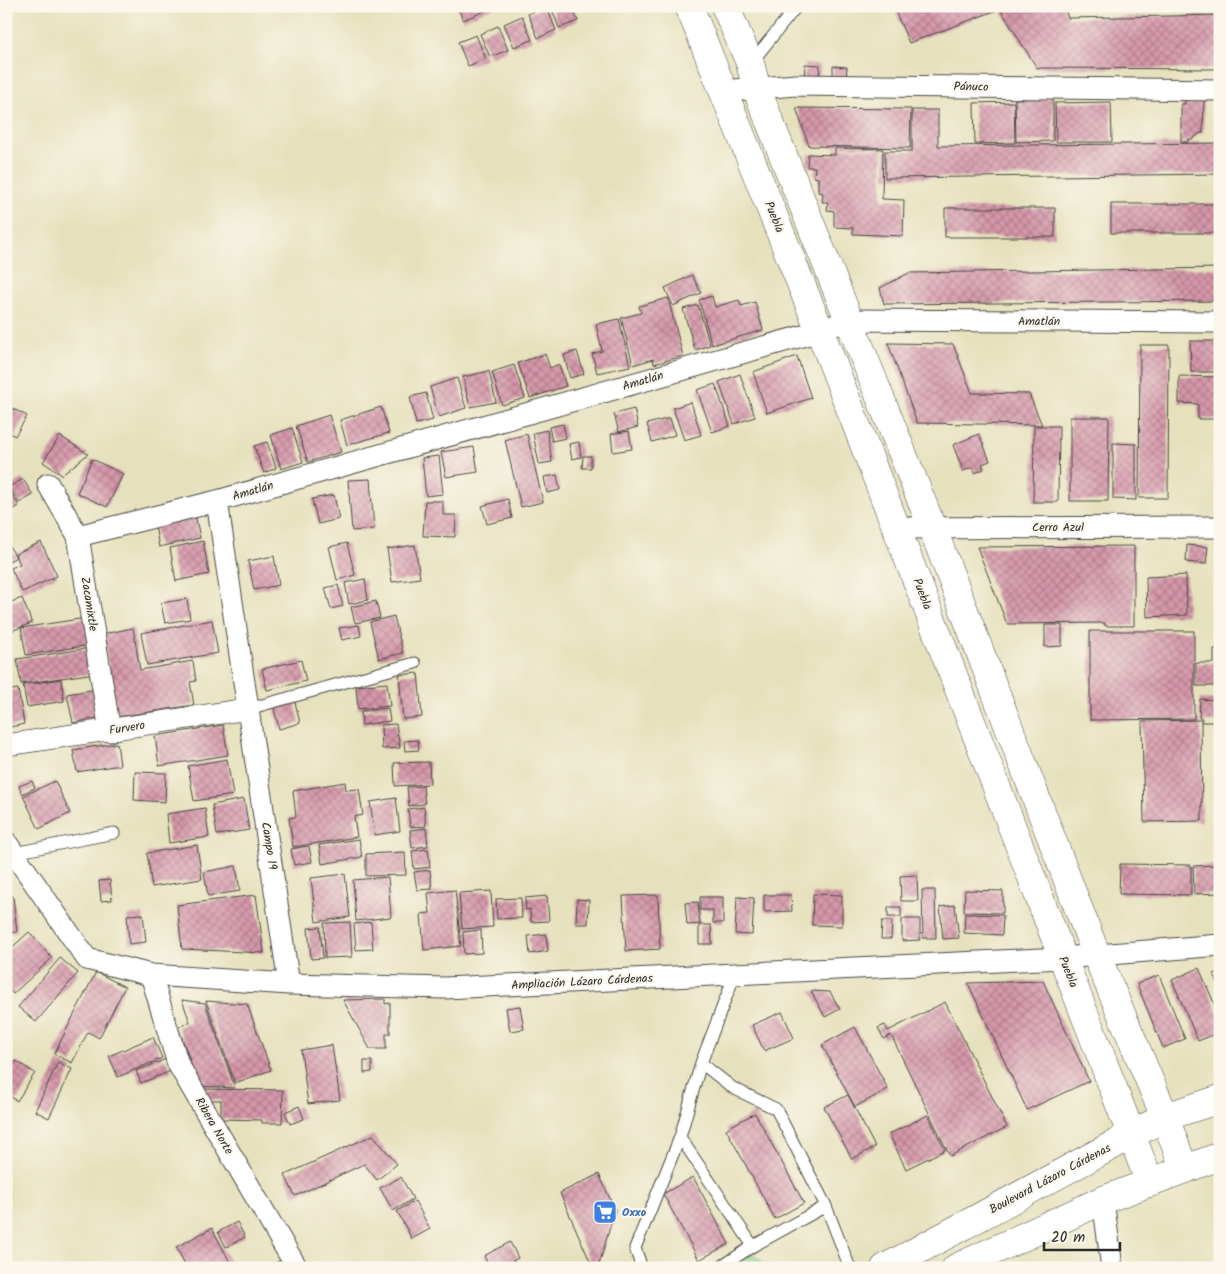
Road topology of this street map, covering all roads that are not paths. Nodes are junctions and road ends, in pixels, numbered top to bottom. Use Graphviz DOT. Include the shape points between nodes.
graph roads {
  1 [pos="725,6"];
  2 [pos="797,6"];
  3 [pos="690,10"];
  4 [pos="750,63"];
  5 [pos="757,90"];
  6 [pos="1220,90"];
  7 [pos="722,91"];
  8 [pos="848,320"];
  9 [pos="1220,322"];
  10 [pos="820,331"];
  11 [pos="48,484"];
  12 [pos="217,501"];
  13 [pos="932,527"];
  14 [pos="1220,527"];
  15 [pos="897,528"];
  16 [pos="78,536"];
  17 [pos="415,662"];
  18 [pos="989,674"];
  19 [pos="958,687"];
  20 [pos="248,709"];
  21 [pos="110,731"];
  22 [pos="6,745"];
  23 [pos="114,832"];
  24 [pos="10,848"];
  25 [pos="1220,945"];
  26 [pos="1096,954"];
  27 [pos="1062,958"];
  28 [pos="735,974"];
  29 [pos="151,975"];
  30 [pos="289,984"];
  31 [pos="701,1063"];
  32 [pos="1220,1099"];
  33 [pos="1165,1117"];
  34 [pos="1133,1135"];
  35 [pos="680,1137"];
  36 [pos="1220,1156"];
  37 [pos="1184,1168"];
  38 [pos="1150,1183"];
  39 [pos="1103,1200"];
  40 [pos="826,1206"];
  41 [pos="753,1246"];
  42 [pos="297,1268"];
  43 [pos="642,1268"];
  44 [pos="719,1268"];
  45 [pos="850,1268"];
  46 [pos="885,1268"];
  47 [pos="956,1268"];
  48 [pos="1112,1268"];
  1 -- 3 [label="main road"];
  1 -- 4 [label="main road"];
  2 -- 4 [label="lane"];
  3 -- 7 [label="main road, Puebla"];
  4 -- 5 [label="main road"];
  5 -- 6 [label="street, Pánuco" via="796,85"];
  5 -- 7 [label="street, Pánuco"];
  5 -- 8 [label="main road"];
  7 -- 10 [label="main road, Puebla"];
  8 -- 9 [label="street, Amatlán"];
  8 -- 10 [label="street, Amatlán"];
  8 -- 13 [label="main road"];
  10 -- 12 [label="street, Amatlán"];
  10 -- 15 [label="main road, Puebla"];
  11 -- 16 [label="street, Zacamixtle"];
  12 -- 16 [label="street, Amatlán"];
  12 -- 20 [label="street, Campo 19"];
  13 -- 14 [label="street, Cerro Azul"];
  13 -- 15 [label="street, Cerro Azul"];
  13 -- 18 [label="main road"];
  15 -- 19 [label="main road, Puebla"];
  16 -- 21 [label="street, Zacamixtle"];
  17 -- 20 [label="lane"];
  18 -- 19 [label="main road"];
  18 -- 26 [label="main road"];
  19 -- 27 [label="main road, Puebla"];
  20 -- 21 [label="street, Furvero"];
  20 -- 30 [label="street, Campo 19"];
  21 -- 22 [label="street, Furvero"];
  23 -- 24 [label="lane"];
  24 -- 29 [label="street, Ampliación Lázaro Cárdenas" via="87,959"];
  25 -- 26 [label="street, Ampliación Lázaro Cárdenas"];
  26 -- 27 [label="street, Ampliación Lázaro Cárdenas"];
  26 -- 33 [label="main road"];
  27 -- 28 [label="street, Ampliación Lázaro Cárdenas"];
  27 -- 34 [label="main road, Puebla"];
  28 -- 30 [label="street, Ampliación Lázaro Cárdenas" via="445,988"];
  28 -- 31 [label="lane"];
  29 -- 30 [label="street, Ampliación Lázaro Cárdenas"];
  29 -- 42 [label="street, Ribera Norte" via="178,1064"];
  31 -- 35 [label="lane"];
  31 -- 40 [label="lane" via="733,1088 776,1108"];
  32 -- 33 [label="main road, Boulevard Lázaro Cárdenas"];
  33 -- 34 [label="main road, Boulevard Lázaro Cárdenas"];
  33 -- 37 [label="main road"];
  34 -- 38 [label="main road, Puebla"];
  34 -- 46 [label="main road, Boulevard Lázaro Cárdenas"];
  35 -- 41 [label="lane"];
  35 -- 43 [label="lane" via="635,1248"];
  36 -- 37 [label="main road"];
  37 -- 38 [label="main road"];
  38 -- 39 [label="main road"];
  39 -- 47 [label="main road"];
  39 -- 48 [label="street"];
  40 -- 41 [label="lane"];
  40 -- 45 [label="lane"];
  41 -- 44 [label="lane"];
}
